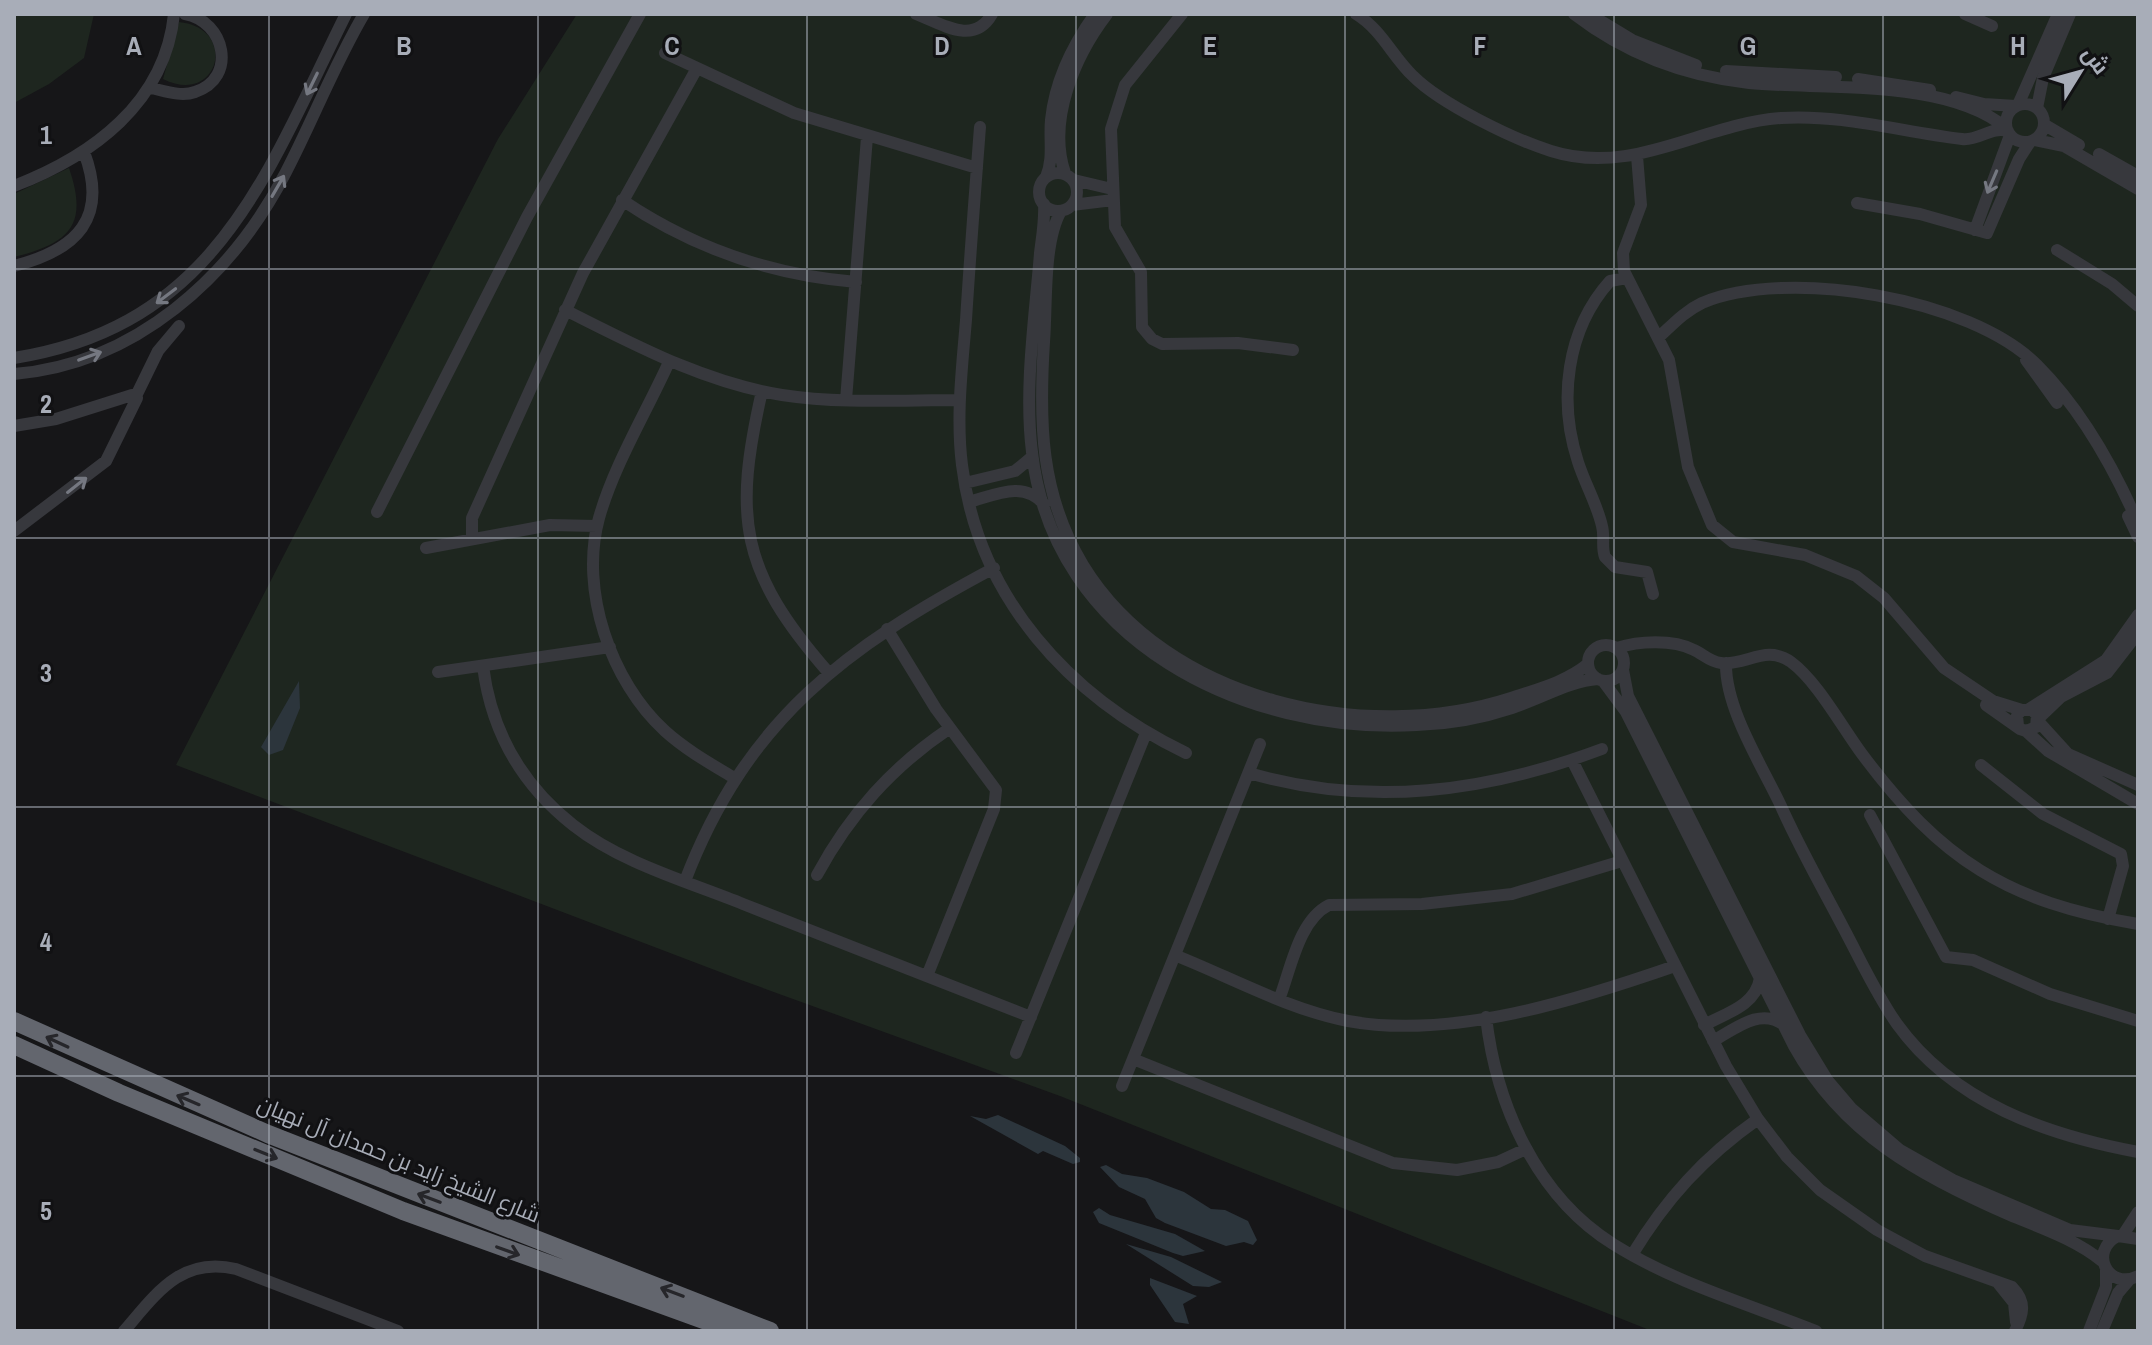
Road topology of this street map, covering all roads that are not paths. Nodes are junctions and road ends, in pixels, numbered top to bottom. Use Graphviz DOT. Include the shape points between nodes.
graph roads {
  1 [pos="174,14"];
  2 [pos="185,14"];
  3 [pos="346,14"];
  4 [pos="364,14"];
  5 [pos="640,14"];
  6 [pos="916,14"];
  7 [pos="992,14"];
  8 [pos="1095,14"];
  9 [pos="1107,14"];
  10 [pos="1182,14"];
  11 [pos="1356,14"];
  12 [pos="1574,14"];
  13 [pos="1589,14"];
  14 [pos="2058,14"];
  15 [pos="2070,14"];
  16 [pos="1967,15"];
  17 [pos="1992,26"];
  18 [pos="665,53"];
  19 [pos="696,70"];
  20 [pos="151,88"];
  21 [pos="2017,106"];
  22 [pos="2037,108"];
  23 [pos="2045,125"];
  24 [pos="980,127"];
  25 [pos="2008,131"];
  26 [pos="867,137"];
  27 [pos="2033,141"];
  28 [pos="84,152"];
  29 [pos="1637,156"];
  30 [pos="977,168"];
  31 [pos="2138,176"];
  32 [pos="1046,177"];
  33 [pos="1069,177"];
  34 [pos="14,186"];
  35 [pos="2138,189"];
  36 [pos="1113,195"];
  37 [pos="622,200"];
  38 [pos="1857,203"];
  39 [pos="1044,204"];
  40 [pos="1067,208"];
  41 [pos="1981,231"];
  42 [pos="2057,250"];
  43 [pos="14,266"];
  44 [pos="1627,278"];
  45 [pos="856,282"];
  46 [pos="2138,306"];
  47 [pos="565,310"];
  48 [pos="179,326"];
  49 [pos="1661,342"];
  50 [pos="1293,350"];
  51 [pos="14,358"];
  52 [pos="669,362"];
  53 [pos="14,374"];
  54 [pos="762,391"];
  55 [pos="136,396"];
  56 [pos="846,400"];
  57 [pos="960,400"];
  58 [pos="109,403"];
  59 [pos="127,423"];
  60 [pos="14,426"];
  61 [pos="1032,457"];
  62 [pos="995,477"];
  63 [pos="965,483"];
  64 [pos="999,494"];
  65 [pos="969,502"];
  66 [pos="1044,504"];
  67 [pos="377,512"];
  68 [pos="597,526"];
  69 [pos="14,531"];
  70 [pos="2138,531"];
  71 [pos="472,539"];
  72 [pos="426,548"];
  73 [pos="994,568"];
  74 [pos="1653,594"];
  75 [pos="2138,615"];
  76 [pos="887,629"];
  77 [pos="2138,633"];
  78 [pos="1651,645"];
  79 [pos="610,647"];
  80 [pos="1617,648"];
  81 [pos="1726,663"];
  82 [pos="1588,664"];
  83 [pos="483,666"];
  84 [pos="1624,667"];
  85 [pos="438,672"];
  86 [pos="828,672"];
  87 [pos="1601,680"];
  88 [pos="2026,709"];
  89 [pos="2038,720"];
  90 [pos="950,728"];
  91 [pos="2022,729"];
  92 [pos="1146,733"];
  93 [pos="1260,744"];
  94 [pos="1602,749"];
  95 [pos="1186,753"];
  96 [pos="1572,760"];
  97 [pos="1981,765"];
  98 [pos="1249,773"];
  99 [pos="736,779"];
  100 [pos="2138,785"];
  101 [pos="2138,804"];
  102 [pos="1870,815"];
  103 [pos="1622,861"];
  104 [pos="817,875"];
  105 [pos="685,881"];
  106 [pos="2108,919"];
  107 [pos="2138,924"];
  108 [pos="1177,956"];
  109 [pos="1675,966"];
  110 [pos="927,976"];
  111 [pos="1760,978"];
  112 [pos="1280,997"];
  113 [pos="1031,1017"];
  114 [pos="1486,1017"];
  115 [pos="14,1021"];
  116 [pos="2138,1021"];
  117 [pos="1704,1025"];
  118 [pos="1784,1025"];
  119 [pos="1713,1041"];
  120 [pos="14,1045"];
  121 [pos="1016,1053"];
  122 [pos="1133,1059"];
  123 [pos="1122,1086"];
  124 [pos="1758,1119"];
  125 [pos="1526,1149"];
  126 [pos="2138,1152"];
  127 [pos="2138,1212"];
  128 [pos="2120,1235"];
  129 [pos="2138,1239"];
  130 [pos="1632,1255"];
  131 [pos="2104,1266"];
  132 [pos="2134,1278"];
  133 [pos="2016,1329"];
  134 [pos="124,1331"];
  135 [pos="398,1331"];
  136 [pos="734,1331"];
  137 [pos="770,1331"];
  138 [pos="1816,1331"];
  139 [pos="2089,1331"];
  140 [pos="2102,1331"];
  1 -- 20 [label="street" via="165,57"];
  2 -- 20 [label="street" via="200,18 216,32 222,52 218,72 195,92"];
  3 -- 51 [label="street, one-way" via="263,181 206,261 169,294 118,326 73,345"];
  53 -- 4 [label="street, one-way" via="76,361 133,337 216,273 278,187"];
  5 -- 67 [label="street" via="527,217"];
  6 -- 7 [label="street" via="968,32 983,27"];
  8 -- 32 [label="street" via="1061,75"];
  9 -- 33 [label="street" via="1067,90 1061,135"];
  10 -- 36 [label="street" via="1117,100 1111,129"];
  11 -- 29 [label="street" via="1381,34 1418,82 1450,103 1556,152 1597,159"];
  12 -- 25 [label="street" via="1632,51 1683,70 1753,83 1896,92 1983,114"];
  13 -- 21 [label="street" via="1649,49 1717,70 1883,81 1984,104"];
  14 -- 21 [label="street"];
  15 -- 22 [label="street" via="2043,78"];
  16 -- 17 [label="street"];
  18 -- 19 [label="street"];
  19 -- 26 [label="street" via="794,113"];
  19 -- 37 [label="street"];
  20 -- 28 [label="street"];
  21 -- 22 [label="street"];
  21 -- 25 [label="street" via="2009,113"];
  22 -- 23 [label="street"];
  23 -- 27 [label="street"];
  23 -- 31 [label="street"];
  24 -- 30 [label="street"];
  25 -- 27 [label="street" via="2019,142"];
  25 -- 29 [label="street" via="1965,139 1849,121 1782,118 1740,124"];
  25 -- 41 [label="street, one-way"];
  26 -- 30 [label="street"];
  26 -- 45 [label="street"];
  27 -- 35 [label="street" via="2064,146"];
  27 -- 41 [label="street"];
  28 -- 34 [label="street"];
  28 -- 43 [label="street" via="94,194 84,226 59,249"];
  29 -- 44 [label="street" via="1641,205 1623,253"];
  30 -- 57 [label="street"];
  32 -- 33 [label="street"];
  32 -- 39 [label="street" via="1039,190"];
  33 -- 36 [label="street"];
  33 -- 40 [label="street" via="1078,193"];
  36 -- 40 [label="street"];
  36 -- 50 [label="street" via="1118,234 1141,272 1141,322 1152,339"];
  37 -- 45 [label="street" via="681,235 743,261"];
  37 -- 47 [label="street"];
  38 -- 41 [label="street"];
  39 -- 40 [label="street"];
  39 -- 61 [label="street"];
  40 -- 82 [label="street" via="1051,251 1040,402 1045,470 1063,526 1084,567 1146,637 1242,688 1300,706 1362,716 1468,710 1558,682"];
  42 -- 46 [label="street"];
  44 -- 49 [label="street"];
  44 -- 74 [label="street" via="1606,285 1576,336 1568,410 1578,463 1602,524 1605,557 1615,567 1647,572"];
  45 -- 56 [label="street"];
  47 -- 52 [label="street"];
  47 -- 71 [label="street" via="473,515"];
  48 -- 55 [label="street" via="158,351"];
  49 -- 70 [label="street" via="1689,310 1748,292 1819,290 1886,297 1940,310 1984,329 2024,357 2101,461"];
  49 -- 88 [label="street" via="1671,365 1688,467 1716,531 1737,543 1805,555 1856,576 1884,598 1944,668 1993,701"];
  49 -- 91 [label="street" via="1683,475 1712,536 1732,549 1809,564 1860,586 1886,607 1935,669"];
  52 -- 54 [label="street"];
  52 -- 68 [label="street"];
  54 -- 56 [label="street"];
  54 -- 86 [label="street" via="745,481 751,543 782,614"];
  55 -- 58 [label="street"];
  55 -- 59 [label="street"];
  56 -- 57 [label="street"];
  57 -- 63 [label="street"];
  58 -- 59 [label="street"];
  58 -- 60 [label="street"];
  69 -- 59 [label="street, one-way" via="106,461"];
  61 -- 62 [label="street" via="1015,471"];
  61 -- 66 [label="street"];
  62 -- 63 [label="street"];
  62 -- 64 [label="street"];
  63 -- 65 [label="street"];
  64 -- 65 [label="street"];
  64 -- 66 [label="street" via="1025,491"];
  65 -- 73 [label="street"];
  66 -- 87 [label="street" via="1076,571 1128,636 1179,671 1271,709 1356,725 1422,725 1489,714"];
  68 -- 71 [label="street" via="562,524"];
  68 -- 79 [label="street" via="594,579"];
  71 -- 72 [label="street"];
  73 -- 76 [label="street"];
  73 -- 92 [label="street" via="1022,619 1064,671"];
  75 -- 88 [label="street" via="2097,668"];
  76 -- 86 [label="street"];
  76 -- 90 [label="street"];
  77 -- 89 [label="street" via="2107,673 2061,697"];
  78 -- 80 [label="street"];
  78 -- 81 [label="street" via="1682,645"];
  78 -- 84 [label="street"];
  79 -- 83 [label="street"];
  79 -- 99 [label="street" via="655,721"];
  80 -- 82 [label="street" via="1598,647"];
  80 -- 84 [label="street"];
  81 -- 106 [label="street" via="1764,654 1790,661 1896,799 1938,842 2028,895 2084,916"];
  81 -- 126 [label="street" via="1730,696 1789,824 1880,997 1909,1039 1935,1065 2002,1110 2055,1133"];
  82 -- 87 [label="street"];
  83 -- 85 [label="street"];
  83 -- 105 [label="street" via="499,733 546,800 600,844"];
  84 -- 87 [label="street" via="1617,678"];
  84 -- 128 [label="street" via="1628,696 1786,1008 1839,1095 1887,1141 1953,1180 2070,1230"];
  86 -- 99 [label="street" via="776,723"];
  87 -- 111 [label="street" via="1626,712"];
  88 -- 89 [label="street"];
  88 -- 91 [label="street" via="2016,719"];
  89 -- 91 [label="street" via="2033,730"];
  89 -- 100 [label="street" via="2068,754"];
  90 -- 104 [label="street" via="873,792"];
  90 -- 110 [label="street" via="990,777 996,803"];
  91 -- 101 [label="street" via="2048,751"];
  92 -- 95 [label="street"];
  92 -- 113 [label="street"];
  93 -- 98 [label="street"];
  94 -- 96 [label="street"];
  96 -- 98 [label="street" via="1468,788 1385,794 1334,792"];
  96 -- 103 [label="street"];
  97 -- 106 [label="street" via="2043,814 2121,854 2123,866"];
  98 -- 108 [label="street"];
  99 -- 105 [label="street"];
  102 -- 116 [label="street" via="1946,957 1973,960 2050,994"];
  103 -- 109 [label="street"];
  103 -- 112 [label="street" via="1497,896 1329,905 1312,917"];
  105 -- 110 [label="street"];
  106 -- 107 [label="street"];
  108 -- 112 [label="street"];
  108 -- 122 [label="street"];
  109 -- 114 [label="street" via="1595,993"];
  109 -- 117 [label="street"];
  110 -- 113 [label="street"];
  111 -- 117 [label="street" via="1749,1000"];
  111 -- 118 [label="street"];
  112 -- 114 [label="street" via="1361,1023"];
  113 -- 121 [label="street"];
  114 -- 125 [label="street" via="1502,1094"];
  137 -- 115 [label="highway, شارع الشيخ زايد بن حمدان آل نهيان, one-way" via="338,1162"];
  117 -- 119 [label="street"];
  118 -- 119 [label="street" via="1756,1018"];
  118 -- 131 [label="street" via="1828,1098 1878,1146 1929,1179 2080,1246"];
  119 -- 124 [label="street"];
  120 -- 136 [label="highway, شارع الشيخ زايد بن حمدان آل نهيان, one-way" via="403,1211"];
  122 -- 123 [label="street"];
  122 -- 125 [label="street" via="1393,1163 1457,1170 1498,1162"];
  124 -- 130 [label="street" via="1677,1189"];
  124 -- 133 [label="street" via="1804,1175 1846,1211 1925,1256 1998,1283 2014,1303"];
  125 -- 130 [label="street" via="1586,1224"];
  127 -- 128 [label="street"];
  128 -- 129 [label="street"];
  128 -- 131 [label="street" via="2105,1245"];
  130 -- 138 [label="street"];
  131 -- 132 [label="street" via="2114,1278"];
  131 -- 139 [label="street" via="2106,1287"];
  132 -- 140 [label="street" via="2118,1293"];
  134 -- 135 [label="street" via="169,1280 213,1266 236,1269"];
}
